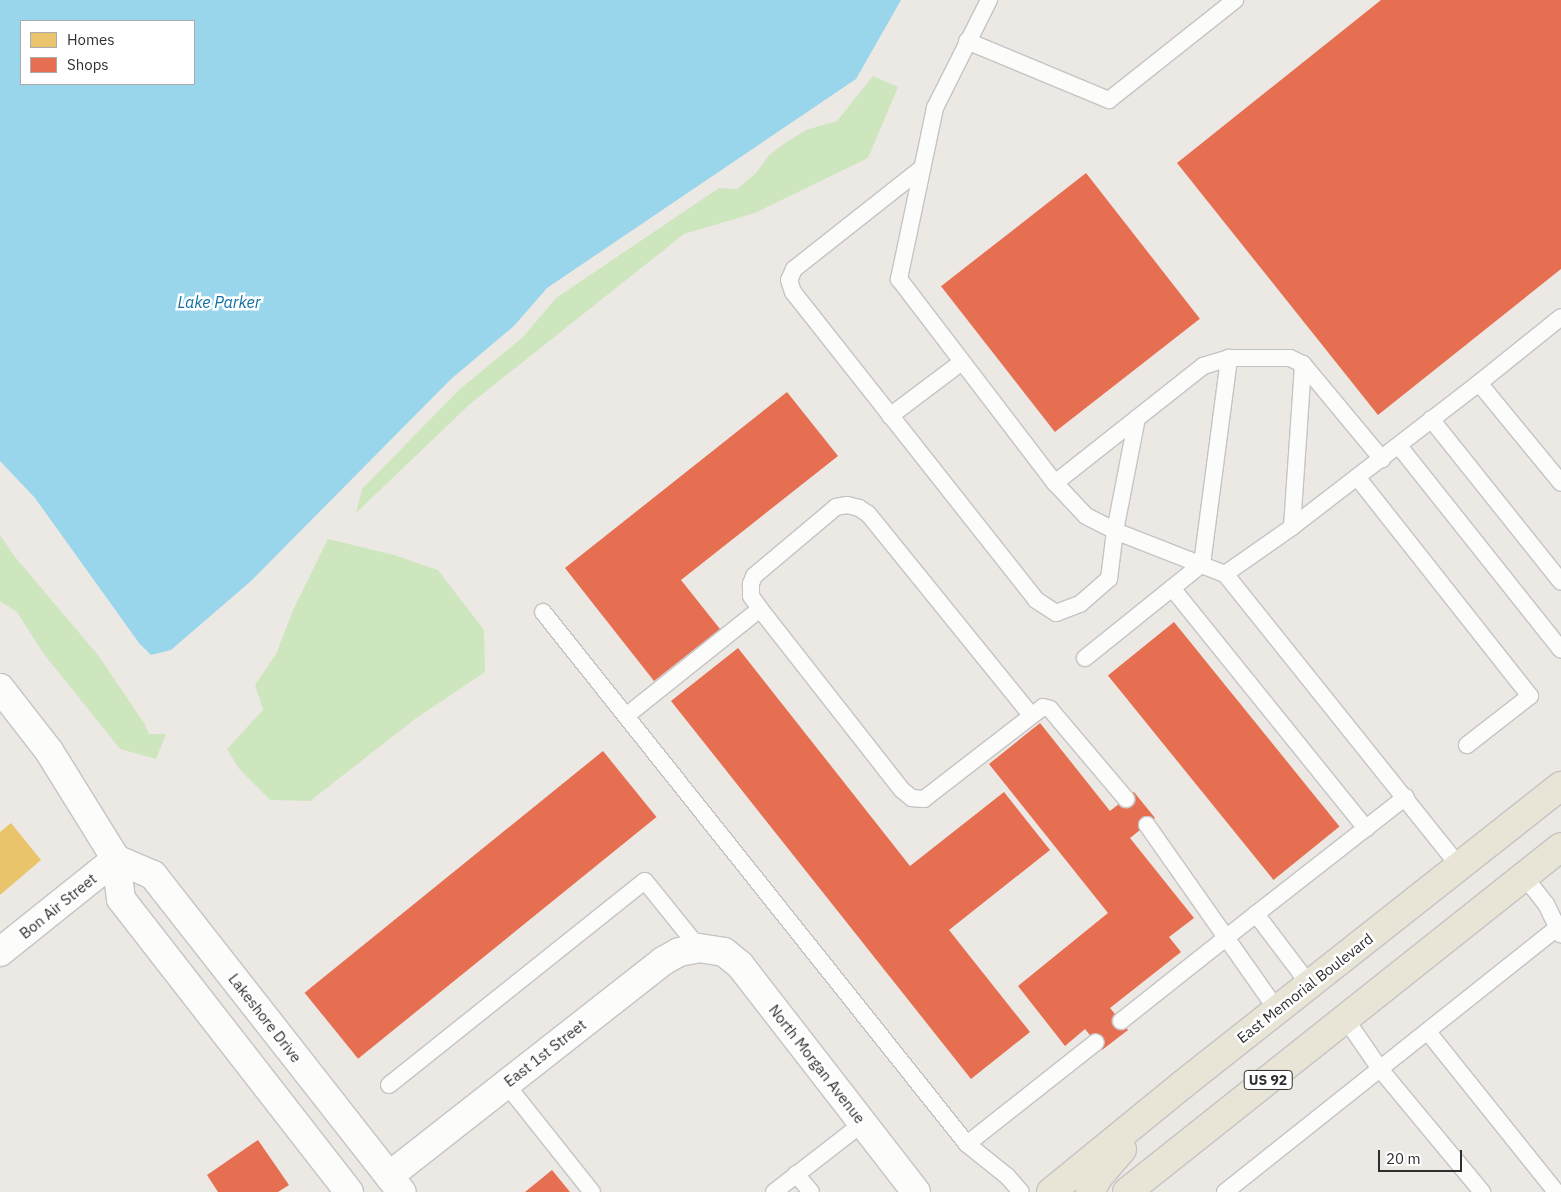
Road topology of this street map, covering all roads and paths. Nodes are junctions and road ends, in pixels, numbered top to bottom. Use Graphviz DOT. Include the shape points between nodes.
graph roads {
  1 [pos="989,0"];
  2 [pos="1235,0"];
  3 [pos="967,42"];
  4 [pos="922,168"];
  5 [pos="1561,317"];
  6 [pos="1229,358"];
  7 [pos="962,362"];
  8 [pos="1304,364"];
  9 [pos="1479,383"];
  10 [pos="890,416"];
  11 [pos="1137,418"];
  12 [pos="1431,419"];
  13 [pos="1399,446"];
  14 [pos="1382,459"];
  15 [pos="1357,476"];
  16 [pos="1055,483"];
  17 [pos="1561,483"];
  18 [pos="1292,527"];
  19 [pos="1115,531"];
  20 [pos="1202,564"];
  21 [pos="1225,574"];
  22 [pos="1561,582"];
  23 [pos="1172,588"];
  24 [pos="760,608"];
  25 [pos="544,612"];
  26 [pos="1561,650"];
  27 [pos="1085,658"];
  28 [pos="0,688"];
  29 [pos="1031,714"];
  30 [pos="626,716"];
  31 [pos="1467,746"];
  32 [pos="1561,786"];
  33 [pos="1406,797"];
  34 [pos="1126,799"];
  35 [pos="1147,825"];
  36 [pos="1366,828"];
  37 [pos="1561,847"];
  38 [pos="116,859"];
  39 [pos="1458,866"];
  40 [pos="1524,876"];
  41 [pos="1256,914"];
  42 [pos="1560,929"];
  43 [pos="1226,939"];
  44 [pos="704,949"];
  45 [pos="0,952"];
  46 [pos="1310,984"];
  47 [pos="1277,1010"];
  48 [pos="1345,1018"];
  49 [pos="1121,1022"];
  50 [pos="1428,1032"];
  51 [pos="1096,1042"];
  52 [pos="1380,1069"];
  53 [pos="506,1084"];
  54 [pos="389,1085"];
  55 [pos="1182,1085"];
  56 [pos="863,1123"];
  57 [pos="967,1144"];
  58 [pos="796,1174"];
  59 [pos="396,1184"];
  60 [pos="350,1192"];
  61 [pos="592,1192"];
  62 [pos="774,1192"];
  63 [pos="811,1192"];
  64 [pos="916,1192"];
  65 [pos="1021,1192"];
  66 [pos="1051,1192"];
  67 [pos="1090,1192"];
  68 [pos="1126,1192"];
  69 [pos="1225,1192"];
  70 [pos="1482,1192"];
  71 [pos="1556,1192"];
  1 -- 3 [label="lane"];
  2 -- 3 [label="lane" via="1109,100"];
  3 -- 4 [label="lane" via="935,108"];
  4 -- 7 [label="lane" via="899,279"];
  4 -- 10 [label="lane" via="794,268 789,280 793,292"];
  5 -- 9 [label="lane"];
  6 -- 8 [label="lane" via="1290,358"];
  6 -- 11 [label="lane" via="1203,366"];
  6 -- 20 [label="lane"];
  7 -- 10 [label="lane"];
  7 -- 16 [label="lane"];
  8 -- 14 [label="lane"];
  8 -- 18 [label="lane"];
  9 -- 12 [label="lane"];
  9 -- 17 [label="lane"];
  10 -- 19 [label="lane" via="1036,600 1056,613 1080,604 1109,579"];
  11 -- 16 [label="lane"];
  11 -- 19 [label="lane"];
  12 -- 13 [label="lane"];
  12 -- 22 [label="lane"];
  13 -- 14 [label="lane"];
  13 -- 26 [label="lane"];
  14 -- 15 [label="lane"];
  15 -- 18 [label="lane"];
  15 -- 31 [label="lane" via="1530,696"];
  16 -- 19 [label="lane" via="1086,516"];
  18 -- 21 [label="lane"];
  19 -- 20 [label="lane"];
  20 -- 21 [label="lane"];
  20 -- 23 [label="lane"];
  21 -- 33 [label="lane"];
  23 -- 27 [label="lane"];
  23 -- 36 [label="lane"];
  24 -- 29 [label="lane" via="902,790 912,798 924,800"];
  24 -- 29 [label="lane" via="752,596 754,576 836,507 860,508"];
  24 -- 30 [label="lane"];
  25 -- 30 [label="lane"];
  28 -- 38 [label="street" via="49,751"];
  29 -- 34 [label="lane" via="1043,707 1050,709"];
  30 -- 57 [label="lane"];
  32 -- 39 [label="main road, East Memorial Boulevard"];
  33 -- 36 [label="lane"];
  33 -- 39 [label="lane"];
  35 -- 43 [label="lane"];
  36 -- 41 [label="lane"];
  37 -- 40 [label="main road, US 92"];
  38 -- 45 [label="street, Bon Air Street"];
  38 -- 59 [label="street, Lakeshore Drive" via="153,875"];
  38 -- 60 [label="street" via="121,899"];
  39 -- 46 [label="main road, East Memorial Boulevard"];
  40 -- 42 [label="lane"];
  40 -- 48 [label="main road, US 92"];
  41 -- 43 [label="lane"];
  41 -- 46 [label="lane"];
  42 -- 50 [label="lane"];
  43 -- 47 [label="lane"];
  43 -- 49 [label="lane"];
  44 -- 53 [label="street, East 1st Street" via="679,952 663,961"];
  44 -- 54 [label="lane" via="645,881"];
  44 -- 56 [label="street, North Morgan Avenue" via="724,952 740,965"];
  46 -- 47 [label="main road, East Memorial Boulevard"];
  47 -- 55 [label="main road, East Memorial Boulevard"];
  48 -- 52 [label="lane"];
  48 -- 68 [label="main road, US 92"];
  50 -- 52 [label="lane"];
  50 -- 71 [label="lane"];
  51 -- 57 [label="lane"];
  52 -- 69 [label="lane"];
  52 -- 70 [label="lane"];
  53 -- 59 [label="street, East 1st Street"];
  53 -- 61 [label="lane"];
  55 -- 66 [label="main road, East Memorial Boulevard"];
  55 -- 67 [label="main road" via="1099,1176"];
  56 -- 58 [label="lane"];
  56 -- 64 [label="street, North Morgan Avenue"];
  57 -- 65 [label="lane" via="1007,1176"];
  58 -- 62 [label="lane"];
  58 -- 63 [label="lane"];
}
